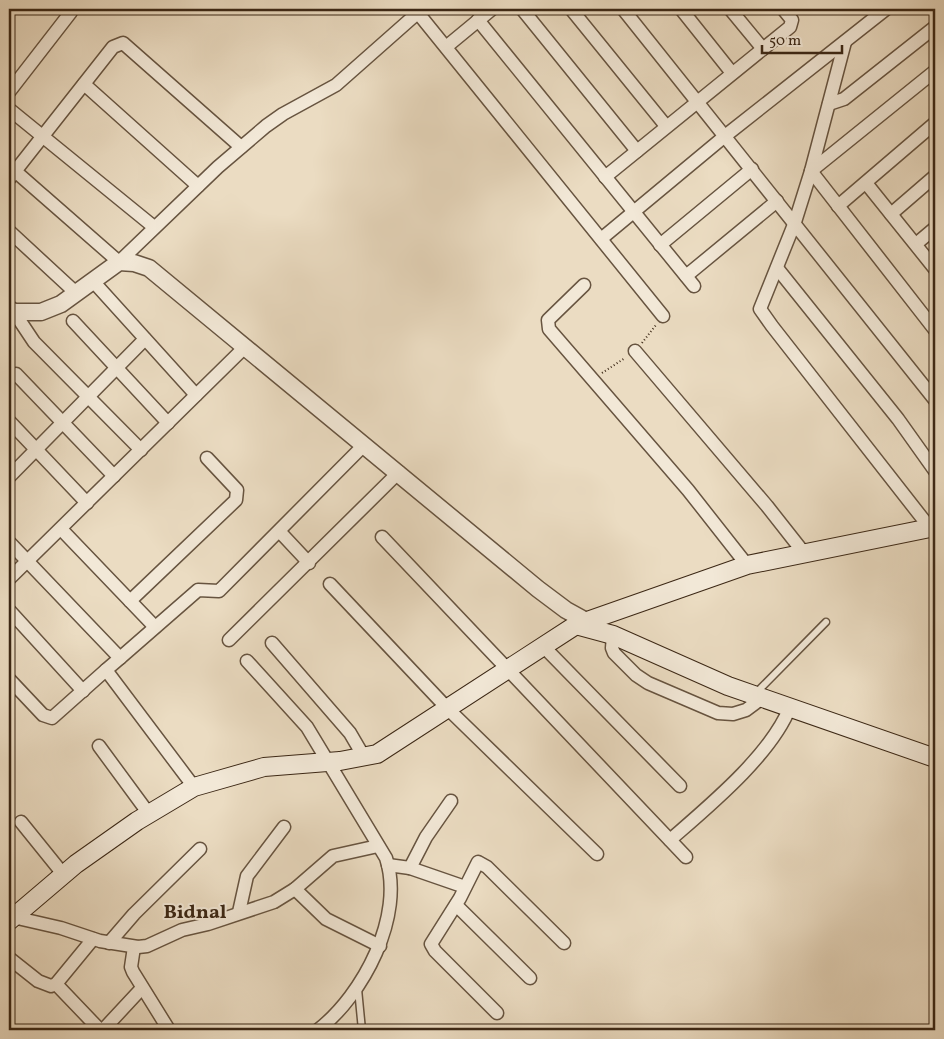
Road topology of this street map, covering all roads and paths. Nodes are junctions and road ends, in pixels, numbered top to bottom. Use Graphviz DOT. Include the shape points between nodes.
graph roads {
  1 [pos="492,9"];
  2 [pos="522,9"];
  3 [pos="571,9"];
  4 [pos="623,9"];
  5 [pos="681,9"];
  6 [pos="730,9"];
  7 [pos="783,9"];
  8 [pos="886,9"];
  9 [pos="420,11"];
  10 [pos="71,12"];
  11 [pos="478,20"];
  12 [pos="935,27"];
  13 [pos="845,42"];
  14 [pos="446,47"];
  15 [pos="763,49"];
  16 [pos="935,70"];
  17 [pos="732,73"];
  18 [pos="84,84"];
  19 [pos="9,92"];
  20 [pos="697,101"];
  21 [pos="829,104"];
  22 [pos="9,109"];
  23 [pos="935,123"];
  24 [pos="666,126"];
  25 [pos="43,135"];
  26 [pos="725,136"];
  27 [pos="241,147"];
  28 [pos="637,151"];
  29 [pos="752,169"];
  30 [pos="811,171"];
  31 [pos="12,175"];
  32 [pos="935,176"];
  33 [pos="605,177"];
  34 [pos="866,183"];
  35 [pos="198,186"];
  36 [pos="777,201"];
  37 [pos="838,206"];
  38 [pos="634,212"];
  39 [pos="891,214"];
  40 [pos="795,222"];
  41 [pos="154,227"];
  42 [pos="935,228"];
  43 [pos="9,232"];
  44 [pos="601,239"];
  45 [pos="916,244"];
  46 [pos="660,245"];
  47 [pos="119,262"];
  48 [pos="778,268"];
  49 [pos="935,269"];
  50 [pos="92,280"];
  51 [pos="584,284"];
  52 [pos="75,292"];
  53 [pos="12,310"];
  54 [pos="663,316"];
  55 [pos="73,321"];
  56 [pos="935,330"];
  57 [pos="145,339"];
  58 [pos="246,346"];
  59 [pos="634,351"];
  60 [pos="117,367"];
  61 [pos="16,374"];
  62 [pos="196,395"];
  63 [pos="87,396"];
  64 [pos="935,400"];
  65 [pos="9,421"];
  66 [pos="62,422"];
  67 [pos="168,422"];
  68 [pos="364,445"];
  69 [pos="36,449"];
  70 [pos="141,450"];
  71 [pos="207,458"];
  72 [pos="935,471"];
  73 [pos="399,472"];
  74 [pos="9,476"];
  75 [pos="114,476"];
  76 [pos="87,503"];
  77 [pos="932,527"];
  78 [pos="61,529"];
  79 [pos="280,532"];
  80 [pos="382,537"];
  81 [pos="9,542"];
  82 [pos="804,554"];
  83 [pos="27,562"];
  84 [pos="309,563"];
  85 [pos="747,565"];
  86 [pos="9,579"];
  87 [pos="330,584"];
  88 [pos="130,601"];
  89 [pos="9,610"];
  90 [pos="826,622"];
  91 [pos="581,623"];
  92 [pos="155,627"];
  93 [pos="613,635"];
  94 [pos="229,640"];
  95 [pos="272,643"];
  96 [pos="543,646"];
  97 [pos="120,658"];
  98 [pos="247,661"];
  99 [pos="106,670"];
  100 [pos="506,670"];
  101 [pos="9,679"];
  102 [pos="83,691"];
  103 [pos="758,696"];
  104 [pos="790,707"];
  105 [pos="447,708"];
  106 [pos="99,746"];
  107 [pos="364,757"];
  108 [pos="935,758"];
  109 [pos="328,762"];
  110 [pos="680,786"];
  111 [pos="194,787"];
  112 [pos="451,801"];
  113 [pos="149,814"];
  114 [pos="21,822"];
  115 [pos="284,827"];
  116 [pos="670,840"];
  117 [pos="378,846"];
  118 [pos="200,849"];
  119 [pos="597,854"];
  120 [pos="686,857"];
  121 [pos="388,865"];
  122 [pos="410,868"];
  123 [pos="64,874"];
  124 [pos="465,887"];
  125 [pos="295,889"];
  126 [pos="456,905"];
  127 [pos="239,912"];
  128 [pos="11,919"];
  129 [pos="93,939"];
  130 [pos="109,943"];
  131 [pos="564,943"];
  132 [pos="380,946"];
  133 [pos="134,947"];
  134 [pos="9,958"];
  135 [pos="530,978"];
  136 [pos="56,984"];
  137 [pos="358,986"];
  138 [pos="142,988"];
  139 [pos="497,1014"];
  140 [pos="102,1030"];
  141 [pos="169,1030"];
  142 [pos="318,1030"];
  143 [pos="362,1030"];
  1 -- 11 [label="street"];
  2 -- 28 [label="street"];
  3 -- 24 [label="street"];
  4 -- 20 [label="street"];
  5 -- 17 [label="street"];
  6 -- 15 [label="street"];
  7 -- 15 [label="street" via="792,20 790,27"];
  8 -- 13 [label="street"];
  9 -- 14 [label="street"];
  9 -- 27 [label="street" via="336,85 283,114"];
  10 -- 19 [label="street"];
  11 -- 14 [label="street"];
  11 -- 33 [label="street"];
  12 -- 21 [label="street" via="844,99"];
  13 -- 21 [label="street"];
  13 -- 26 [label="street"];
  14 -- 44 [label="street"];
  15 -- 17 [label="street"];
  16 -- 30 [label="street"];
  17 -- 20 [label="street"];
  18 -- 25 [label="street"];
  18 -- 27 [label="street" via="113,47 123,43"];
  18 -- 35 [label="street"];
  20 -- 24 [label="street"];
  20 -- 26 [label="street"];
  21 -- 30 [label="street"];
  22 -- 25 [label="street"];
  23 -- 34 [label="street"];
  24 -- 28 [label="street"];
  25 -- 31 [label="street"];
  25 -- 41 [label="street"];
  26 -- 29 [label="street"];
  26 -- 38 [label="street"];
  27 -- 35 [label="street"];
  28 -- 33 [label="street"];
  29 -- 36 [label="street"];
  29 -- 46 [label="street"];
  30 -- 37 [label="street"];
  30 -- 40 [label="street"];
  31 -- 47 [label="street"];
  32 -- 39 [label="street"];
  33 -- 38 [label="street"];
  34 -- 37 [label="street"];
  34 -- 39 [label="street"];
  35 -- 41 [label="street"];
  36 -- 40 [label="street"];
  36 -- 46 [label="street" via="690,281"];
  37 -- 56 [label="street"];
  38 -- 44 [label="street"];
  38 -- 46 [label="street"];
  39 -- 45 [label="street"];
  40 -- 48 [label="street"];
  40 -- 64 [label="street"];
  41 -- 47 [label="street"];
  42 -- 45 [label="street"];
  43 -- 52 [label="street"];
  44 -- 54 [label="street"];
  45 -- 49 [label="street"];
  47 -- 50 [label="street"];
  47 -- 58 [label="street" via="134,262 149,268"];
  48 -- 72 [label="street" via="898,419"];
  48 -- 77 [label="street" via="762,301 762,314"];
  50 -- 52 [label="street"];
  50 -- 57 [label="street"];
  51 -- 85 [label="street" via="548,320 549,329 688,490"];
  52 -- 53 [label="street" via="61,304 41,312"];
  53 -- 63 [label="street" via="34,342"];
  55 -- 60 [label="street"];
  57 -- 60 [label="street"];
  57 -- 62 [label="street"];
  58 -- 62 [label="street"];
  58 -- 68 [label="street"];
  59 -- 82 [label="street"];
  60 -- 63 [label="street"];
  60 -- 67 [label="street"];
  61 -- 66 [label="street"];
  62 -- 67 [label="street"];
  63 -- 66 [label="street"];
  63 -- 70 [label="street"];
  65 -- 69 [label="street"];
  66 -- 69 [label="street"];
  66 -- 75 [label="street"];
  67 -- 70 [label="street"];
  68 -- 73 [label="street"];
  68 -- 79 [label="street"];
  69 -- 74 [label="street"];
  69 -- 76 [label="street"];
  70 -- 75 [label="street"];
  71 -- 88 [label="street" via="237,490 236,500"];
  73 -- 84 [label="street"];
  73 -- 91 [label="street"];
  75 -- 76 [label="street"];
  76 -- 78 [label="street"];
  77 -- 82 [label="main road"];
  78 -- 83 [label="street"];
  78 -- 88 [label="street"];
  79 -- 84 [label="street"];
  79 -- 92 [label="street" via="219,591 198,590"];
  80 -- 100 [label="street"];
  81 -- 83 [label="street"];
  82 -- 85 [label="main road"];
  83 -- 86 [label="street"];
  83 -- 97 [label="street"];
  84 -- 94 [label="street"];
  85 -- 91 [label="main road"];
  87 -- 105 [label="street"];
  88 -- 92 [label="street"];
  89 -- 102 [label="street"];
  90 -- 103 [label="lane"];
  91 -- 93 [label="main road"];
  91 -- 96 [label="main road"];
  92 -- 97 [label="street"];
  93 -- 103 [label="main road" via="719,683"];
  93 -- 103 [label="street" via="614,653 636,675 709,709 733,714 746,710"];
  95 -- 107 [label="street" via="350,733"];
  96 -- 100 [label="main road"];
  96 -- 110 [label="street"];
  97 -- 99 [label="street"];
  98 -- 109 [label="street" via="301,721"];
  99 -- 102 [label="street"];
  99 -- 111 [label="street"];
  100 -- 105 [label="main road"];
  100 -- 116 [label="street"];
  101 -- 102 [label="street" via="48,718 57,715"];
  103 -- 104 [label="main road"];
  104 -- 108 [label="main road"];
  104 -- 116 [label="street" via="776,734 751,762"];
  105 -- 107 [label="main road" via="377,754"];
  105 -- 119 [label="street"];
  106 -- 113 [label="street"];
  107 -- 109 [label="main road"];
  109 -- 111 [label="main road" via="264,767"];
  109 -- 117 [label="street"];
  111 -- 113 [label="main road"];
  112 -- 122 [label="street" via="426,837"];
  113 -- 123 [label="main road"];
  114 -- 123 [label="street"];
  115 -- 127 [label="street" via="247,876"];
  116 -- 120 [label="street"];
  117 -- 121 [label="street"];
  117 -- 125 [label="street" via="333,856"];
  118 -- 130 [label="street"];
  121 -- 122 [label="street"];
  121 -- 132 [label="street" via="392,887"];
  122 -- 124 [label="street"];
  123 -- 128 [label="main road"];
  124 -- 126 [label="street"];
  124 -- 131 [label="street" via="476,864 484,864"];
  125 -- 127 [label="street" via="274,902"];
  125 -- 132 [label="street" via="326,919"];
  126 -- 135 [label="street"];
  126 -- 139 [label="street" via="433,939 432,947"];
  127 -- 133 [label="street" via="182,930 147,946"];
  128 -- 129 [label="street" via="61,928"];
  129 -- 130 [label="street"];
  129 -- 136 [label="street"];
  130 -- 133 [label="street"];
  132 -- 137 [label="street"];
  133 -- 138 [label="street" via="131,967"];
  134 -- 136 [label="street" via="45,985"];
  136 -- 140 [label="street"];
  137 -- 142 [label="street" via="329,1022"];
  137 -- 143 [label="lane"];
  138 -- 140 [label="street"];
  138 -- 141 [label="street"];
}
